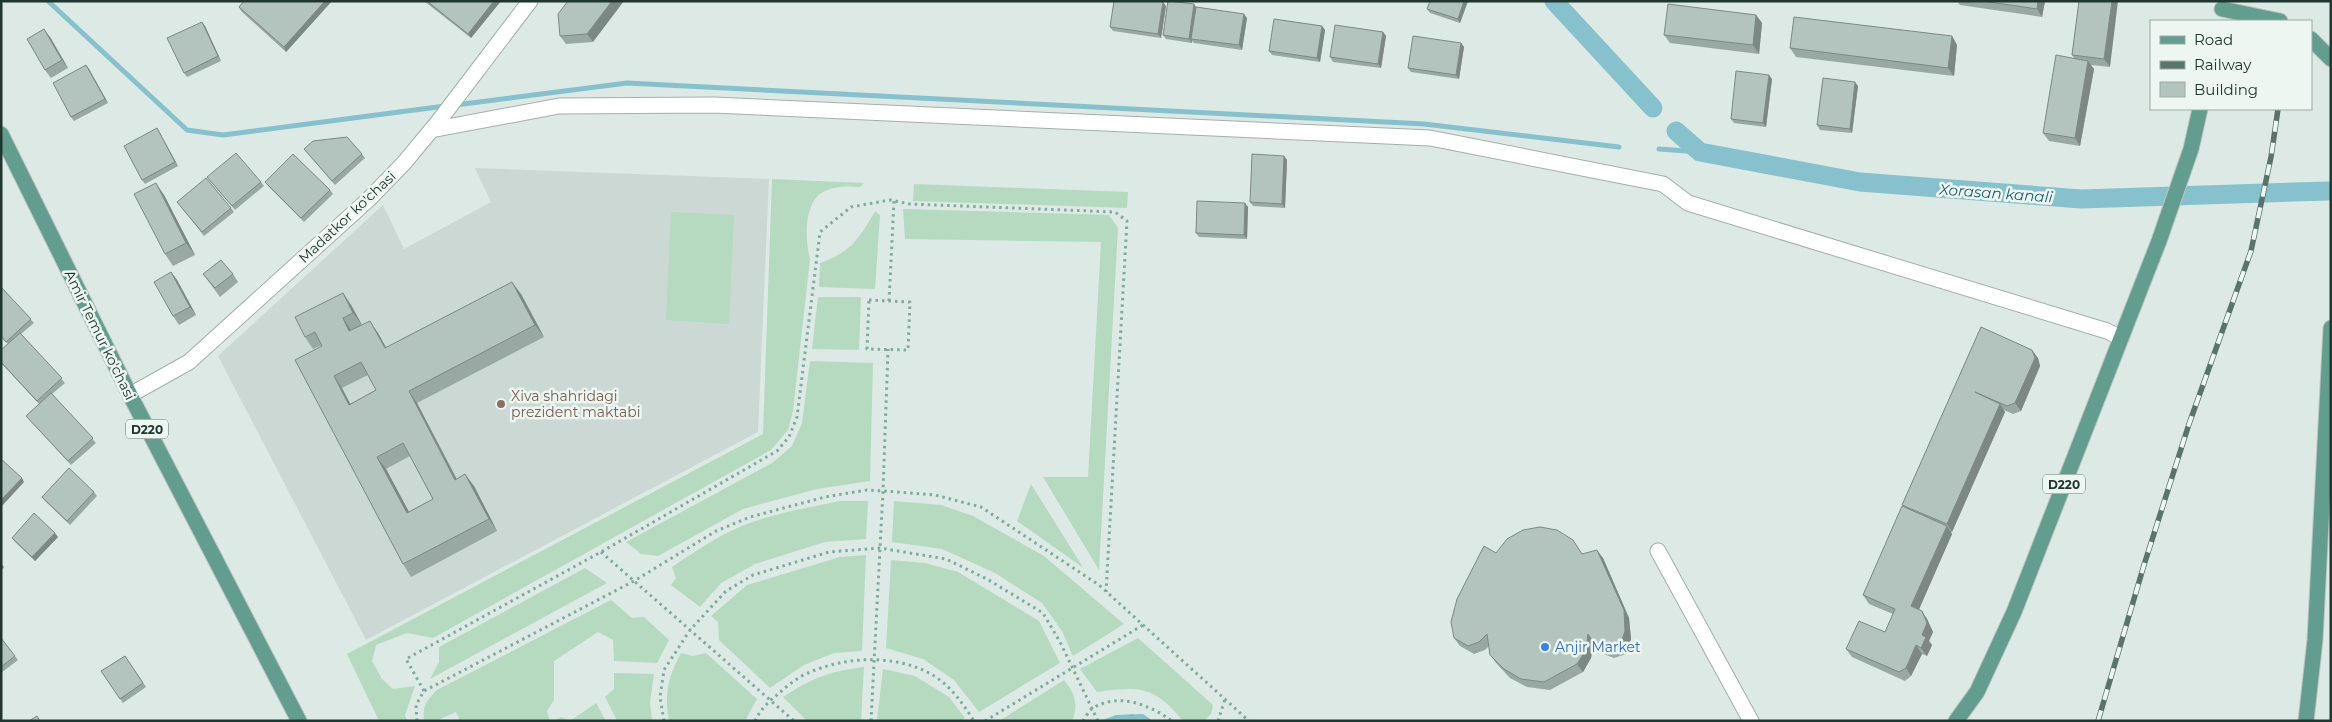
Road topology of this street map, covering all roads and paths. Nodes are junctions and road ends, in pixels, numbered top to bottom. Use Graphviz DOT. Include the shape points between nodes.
graph roads {
  1 [pos="530,1"];
  2 [pos="2222,10"];
  3 [pos="2275,20"];
  4 [pos="2312,40"];
  5 [pos="2331,59"];
  6 [pos="2200,110"];
  7 [pos="435,126"];
  8 [pos="1,134"];
  9 [pos="894,201"];
  10 [pos="889,301"];
  11 [pos="2331,328"];
  12 [pos="2121,338"];
  13 [pos="888,349"];
  14 [pos="130,395"];
  15 [pos="883,491"];
  16 [pos="880,548"];
  17 [pos="1658,551"];
  18 [pos="601,552"];
  19 [pos="634,581"];
  20 [pos="1106,592"];
  21 [pos="1143,625"];
  22 [pos="690,630"];
  23 [pos="874,659"];
  24 [pos="1072,670"];
  25 [pos="424,691"];
  26 [pos="1225,699"];
  27 [pos="771,700"];
  28 [pos="1091,708"];
  29 [pos="299,721"];
  30 [pos="417,721"];
  31 [pos="664,721"];
  32 [pos="755,721"];
  33 [pos="794,721"];
  34 [pos="871,721"];
  35 [pos="974,721"];
  36 [pos="985,721"];
  37 [pos="1083,721"];
  38 [pos="1098,721"];
  39 [pos="1172,721"];
  40 [pos="1218,721"];
  41 [pos="1249,721"];
  42 [pos="1751,721"];
  43 [pos="1956,721"];
  44 [pos="2306,721"];
  1 -- 7 [label="street, Madatkor ko'chasi"];
  2 -- 3 [label="main road"];
  4 -- 5 [label="main road"];
  6 -- 12 [label="main road, D220" via="2191,149"];
  7 -- 12 [label="street" via="559,106 713,104 1430,138 1663,184 1688,203 2107,331"];
  7 -- 14 [label="street, Madatkor ko'chasi" via="368,199 189,362"];
  8 -- 14 [label="main road, Amir Temur ko'chasi / D220"];
  9 -- 10 [label="path"];
  9 -- 18 [label="path" via="851,207 820,232 797,417 789,437 777,451"];
  9 -- 20 [label="path" via="1115,212 1126,221"];
  10 -- 13 [label="path" via="869,300 868,349"];
  10 -- 13 [label="path" via="910,302 908,350"];
  11 -- 44 [label="main road" via="2315,640"];
  12 -- 43 [label="main road, D220" via="2014,612 1977,692"];
  13 -- 15 [label="path"];
  14 -- 29 [label="main road, Amir Temur ko'chasi / D220"];
  15 -- 16 [label="path"];
  15 -- 19 [label="path" via="867,490 825,497 750,517 716,531"];
  15 -- 20 [label="path" via="935,495 981,507"];
  16 -- 22 [label="path" via="829,552 753,575 726,591"];
  16 -- 23 [label="path"];
  16 -- 24 [label="path" via="946,560 987,579 1043,613"];
  17 -- 42 [label="street"];
  18 -- 19 [label="path"];
  18 -- 25 [label="path" via="406,659"];
  19 -- 22 [label="path"];
  19 -- 25 [label="path"];
  20 -- 21 [label="path"];
  21 -- 24 [label="path"];
  21 -- 26 [label="path"];
  22 -- 27 [label="path"];
  22 -- 31 [label="path" via="664,670 660,697"];
  23 -- 27 [label="path" via="842,662 808,673"];
  23 -- 34 [label="path"];
  23 -- 35 [label="path" via="927,672 956,693"];
  24 -- 28 [label="path"];
  24 -- 36 [label="path"];
  25 -- 30 [label="path" via="416,704"];
  26 -- 40 [label="path"];
  26 -- 41 [label="path"];
  27 -- 32 [label="path"];
  27 -- 33 [label="path"];
  28 -- 37 [label="path"];
  28 -- 38 [label="path"];
  28 -- 39 [label="path" via="1126,701 1153,708"];
}
